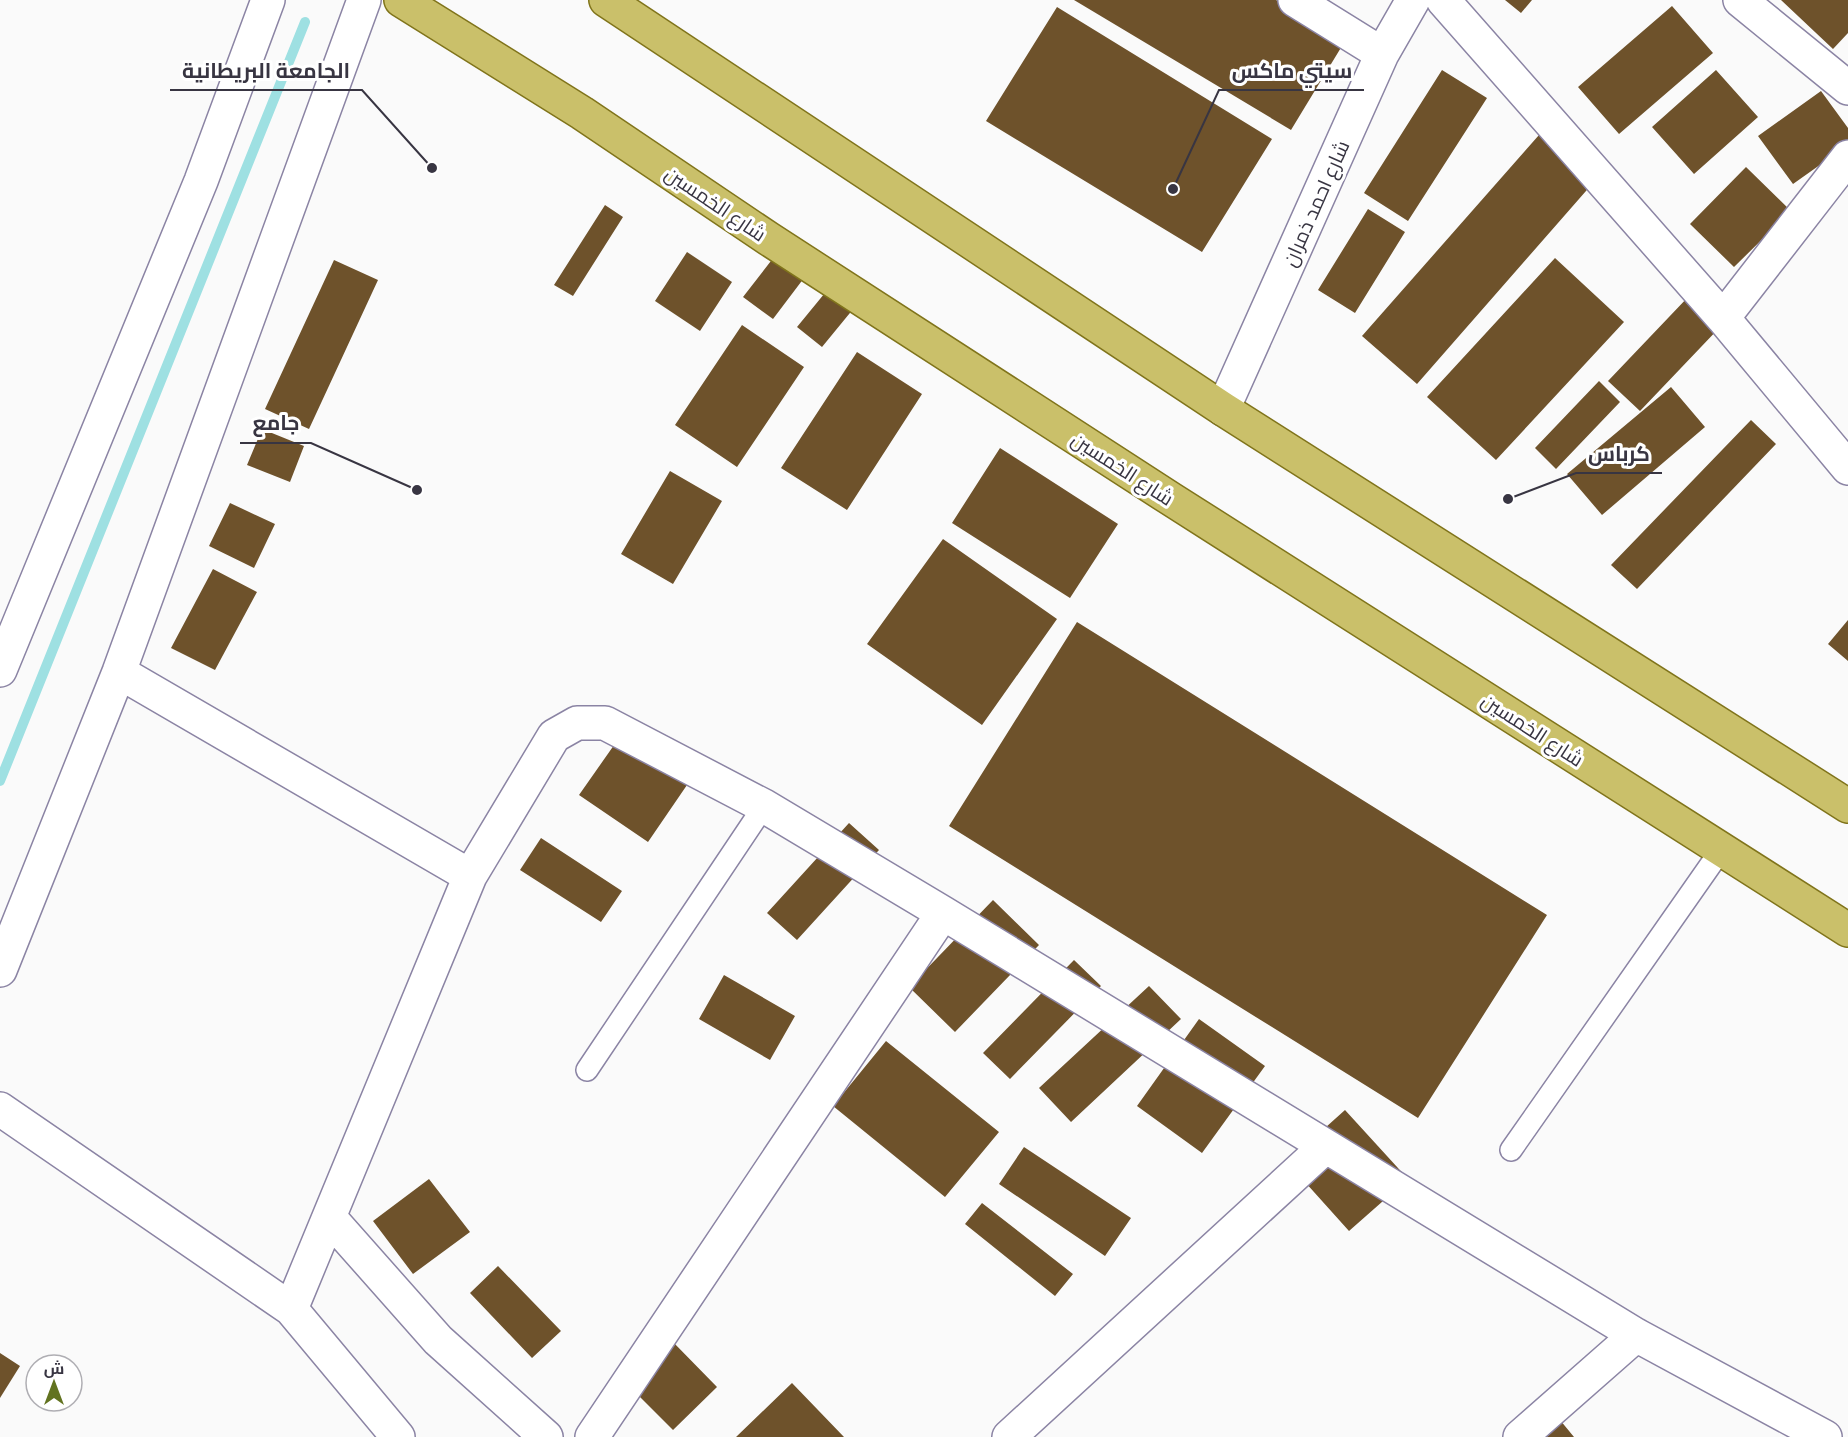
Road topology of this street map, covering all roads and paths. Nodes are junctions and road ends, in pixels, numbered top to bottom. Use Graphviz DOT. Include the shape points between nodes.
graph roads {
  1 [pos="268,0"];
  2 [pos="364,0"];
  3 [pos="401,0"];
  4 [pos="606,0"];
  5 [pos="1295,0"];
  6 [pos="1413,0"];
  7 [pos="1443,0"];
  8 [pos="1740,0"];
  9 [pos="1382,54"];
  10 [pos="1848,88"];
  11 [pos="1848,158"];
  12 [pos="1723,318"];
  13 [pos="1223,409"];
  14 [pos="1848,468"];
  15 [pos="0,670"];
  16 [pos="119,672"];
  17 [pos="764,806"];
  18 [pos="1848,806"];
  19 [pos="1721,850"];
  20 [pos="470,876"];
  21 [pos="943,913"];
  22 [pos="1848,930"];
  23 [pos="0,970"];
  24 [pos="587,1070"];
  25 [pos="0,1109"];
  26 [pos="1325,1147"];
  27 [pos="1511,1150"];
  28 [pos="329,1217"];
  29 [pos="291,1308"];
  30 [pos="1635,1335"];
  31 [pos="398,1437"];
  32 [pos="546,1437"];
  33 [pos="592,1437"];
  34 [pos="1009,1437"];
  35 [pos="1520,1437"];
  36 [pos="1825,1437"];
  1 -- 15 [label="street" via="201,182"];
  2 -- 16 [label="street"];
  3 -- 19 [label="main road, شارع الخمسين"];
  4 -- 13 [label="main road"];
  5 -- 9 [label="street"];
  6 -- 9 [label="street, شارع احمد ذمران"];
  7 -- 12 [label="street"];
  8 -- 10 [label="street"];
  9 -- 13 [label="street, شارع احمد ذمران"];
  11 -- 12 [label="street"];
  12 -- 14 [label="street"];
  13 -- 18 [label="main road"];
  16 -- 20 [label="street"];
  16 -- 23 [label="street"];
  17 -- 20 [label="street" via="605,723 577,723 554,736"];
  17 -- 21 [label="street"];
  17 -- 24 [label="lane"];
  19 -- 22 [label="main road, شارع الخمسين"];
  19 -- 27 [label="lane"];
  20 -- 28 [label="street"];
  21 -- 26 [label="street"];
  21 -- 33 [label="street"];
  25 -- 29 [label="street"];
  26 -- 30 [label="street"];
  26 -- 34 [label="street"];
  28 -- 29 [label="street"];
  28 -- 32 [label="street" via="438,1340"];
  29 -- 31 [label="street"];
  30 -- 35 [label="street"];
  30 -- 36 [label="street"];
}
